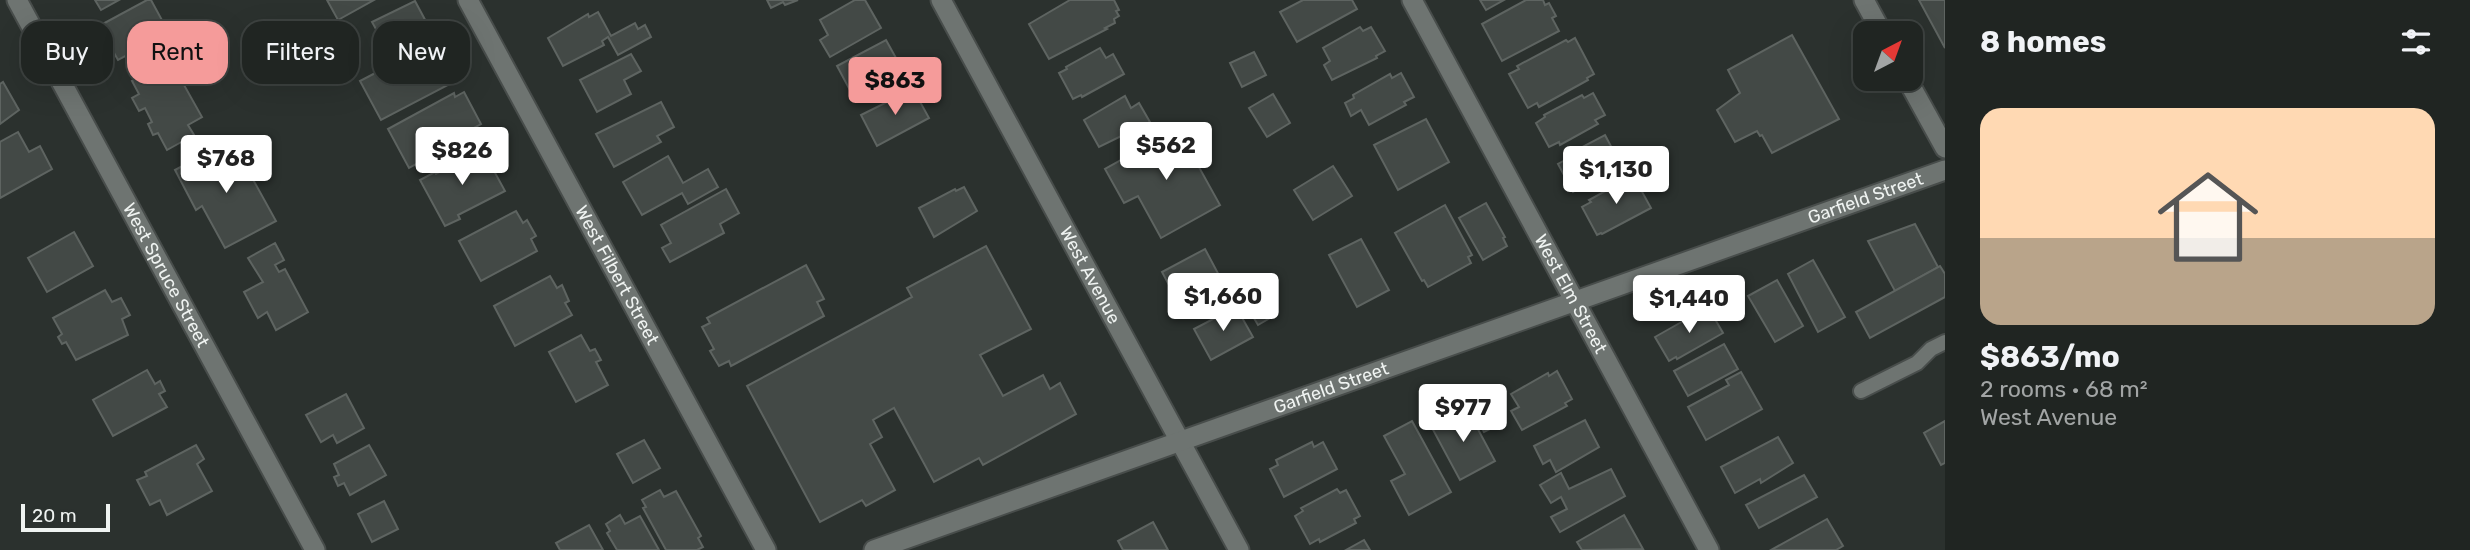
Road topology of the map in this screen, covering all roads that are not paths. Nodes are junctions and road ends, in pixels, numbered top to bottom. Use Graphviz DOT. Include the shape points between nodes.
graph roads {
  1 [pos="17,0"];
  2 [pos="468,0"];
  3 [pos="941,0"];
  4 [pos="1412,0"];
  5 [pos="1864,0"];
  6 [pos="1875,21"];
  7 [pos="1914,91"];
  8 [pos="1945,148"];
  9 [pos="1945,170"];
  10 [pos="1576,302"];
  11 [pos="1945,342"];
  12 [pos="1861,391"];
  13 [pos="1180,442"];
  14 [pos="315,550"];
  15 [pos="766,550"];
  16 [pos="874,550"];
  17 [pos="1239,550"];
  18 [pos="1709,550"];
  1 -- 14 [label="street, West Spruce Street"];
  2 -- 15 [label="street, West Filbert Street"];
  3 -- 13 [label="street, West Avenue"];
  4 -- 10 [label="street, West Elm Street"];
  5 -- 6 [label="street"];
  7 -- 8 [label="street"];
  9 -- 10 [label="street, Garfield Street"];
  10 -- 13 [label="street, Garfield Street"];
  10 -- 18 [label="street, West Elm Street"];
  11 -- 12 [label="lane" via="1917,363"];
  13 -- 16 [label="street, Garfield Street"];
  13 -- 17 [label="street, West Avenue"];
}
